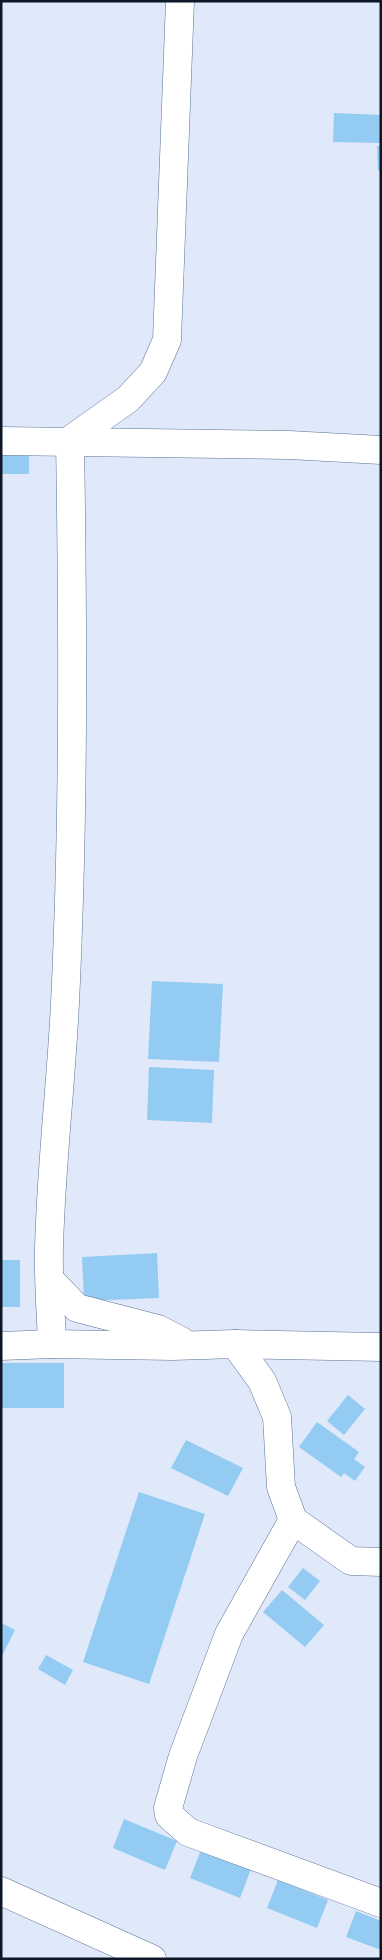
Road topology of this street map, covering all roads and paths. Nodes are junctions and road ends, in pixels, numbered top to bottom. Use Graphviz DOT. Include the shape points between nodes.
graph roads {
  1 [pos="180,1"];
  2 [pos="1,440"];
  3 [pos="70,440"];
  4 [pos="381,450"];
  5 [pos="50,1280"];
  6 [pos="52,1344"];
  7 [pos="235,1344"];
  8 [pos="1,1346"];
  9 [pos="192,1346"];
  10 [pos="381,1347"];
  11 [pos="293,1520"];
  12 [pos="381,1562"];
  13 [pos="1,1891"];
  14 [pos="381,1903"];
  15 [pos="152,1959"];
  1 -- 3 [label="main road" via="167,340 153,372 134,392"];
  2 -- 3 [label="main road"];
  3 -- 4 [label="main road"];
  3 -- 5 [label="main road" via="70,744 73,788"];
  5 -- 6 [label="main road"];
  5 -- 9 [label="main road" via="77,1308 158,1330"];
  6 -- 8 [label="main road"];
  6 -- 9 [label="main road"];
  7 -- 9 [label="main road"];
  7 -- 10 [label="main road"];
  7 -- 11 [label="main road" via="262,1381 277,1417 281,1487"];
  11 -- 12 [label="main road" via="352,1561"];
  11 -- 14 [label="main road" via="229,1634 183,1756 168,1808 169,1815 188,1832"];
  13 -- 15 [label="main road"];
}
